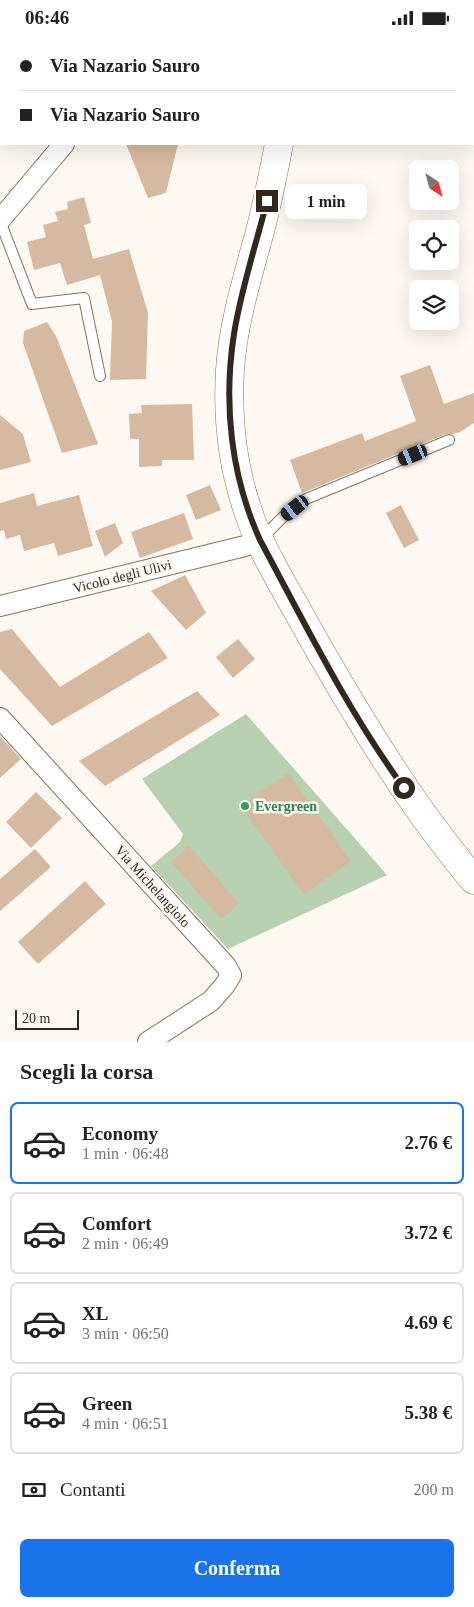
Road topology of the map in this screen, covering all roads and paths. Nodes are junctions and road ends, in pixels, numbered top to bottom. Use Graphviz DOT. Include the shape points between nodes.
graph roads {
  1 [pos="63,145"];
  2 [pos="279,145"];
  3 [pos="0,221"];
  4 [pos="100,376"];
  5 [pos="449,440"];
  6 [pos="252,543"];
  7 [pos="0,606"];
  8 [pos="0,718"];
  9 [pos="474,880"];
  10 [pos="148,1042"];
  1 -- 3 [label="street"];
  2 -- 6 [label="main road" via="241,300 230,370 229,407 236,466 250,517"];
  3 -- 4 [label="lane" via="32,304 84,298"];
  5 -- 6 [label="lane" via="306,499"];
  6 -- 7 [label="street, Vicolo degli Ulivi"];
  6 -- 9 [label="main road" via="313,638 370,737"];
  8 -- 10 [label="street, Via Michelangiolo" via="231,975 212,1001"];
}
